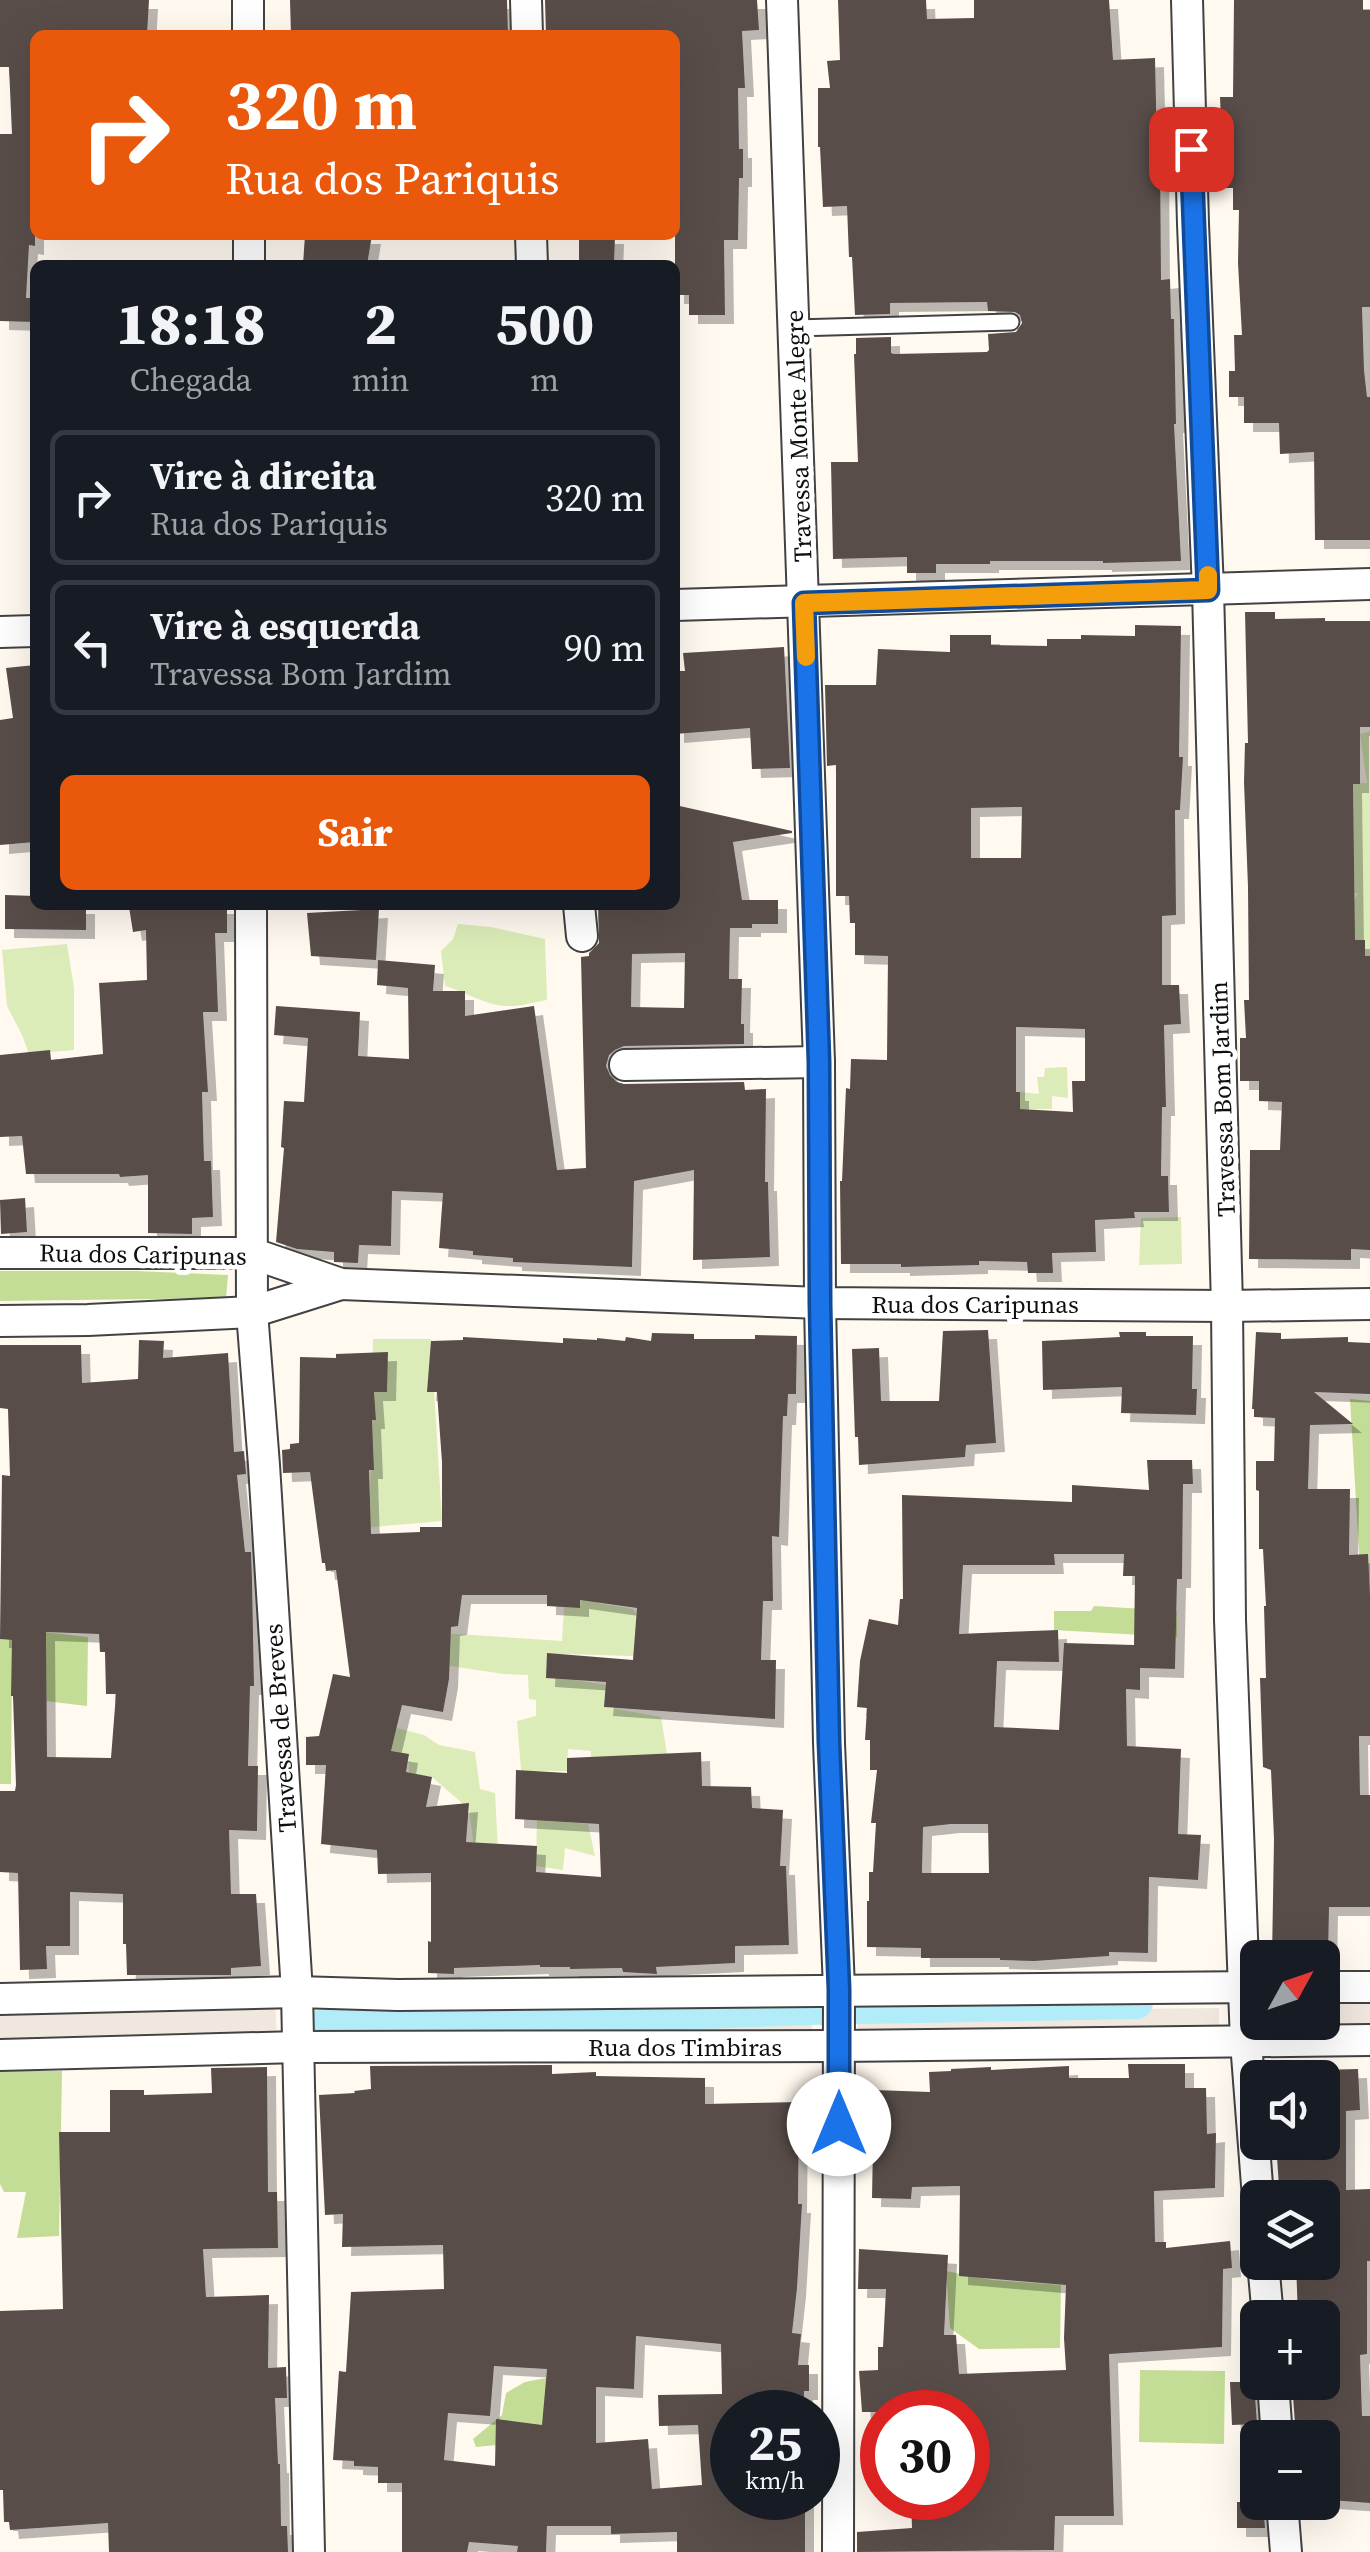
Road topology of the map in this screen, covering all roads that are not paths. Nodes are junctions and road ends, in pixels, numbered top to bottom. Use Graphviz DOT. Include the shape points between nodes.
graph roads {
  1 [pos="248,0"];
  2 [pos="526,0"];
  3 [pos="782,0"];
  4 [pos="1187,0"];
  5 [pos="248,30"];
  6 [pos="527,30"];
  7 [pos="1011,322"];
  8 [pos="795,328"];
  9 [pos="1370,584"];
  10 [pos="1208,590"];
  11 [pos="804,603"];
  12 [pos="680,606"];
  13 [pos="30,631"];
  14 [pos="0,632"];
  15 [pos="251,910"];
  16 [pos="579,910"];
  17 [pos="582,936"];
  18 [pos="819,1062"];
  19 [pos="624,1064"];
  20 [pos="0,1253"];
  21 [pos="251,1253"];
  22 [pos="340,1284"];
  23 [pos="820,1304"];
  24 [pos="1370,1304"];
  25 [pos="1228,1306"];
  26 [pos="252,1312"];
  27 [pos="0,1321"];
  28 [pos="1248,1940"];
  29 [pos="1240,1986"];
  30 [pos="1340,1987"];
  31 [pos="1370,1987"];
  32 [pos="839,1989"];
  33 [pos="296,1992"];
  34 [pos="0,1999"];
  35 [pos="1240,2033"];
  36 [pos="1340,2038"];
  37 [pos="1247,2040"];
  38 [pos="1370,2040"];
  39 [pos="839,2046"];
  40 [pos="298,2048"];
  41 [pos="0,2055"];
  42 [pos="1257,2180"];
  43 [pos="1283,2520"];
  44 [pos="309,2552"];
  45 [pos="838,2552"];
  46 [pos="1286,2552"];
  1 -- 5 [label="street"];
  2 -- 6 [label="street"];
  3 -- 8 [label="street, Travessa Monte Alegre"];
  4 -- 10 [label="street, Travessa Bom Jardim"];
  7 -- 8 [label="lane"];
  8 -- 11 [label="street, Travessa Monte Alegre"];
  9 -- 10 [label="street"];
  10 -- 11 [label="street"];
  10 -- 25 [label="street, Travessa Bom Jardim"];
  11 -- 12 [label="street"];
  11 -- 18 [label="street, Travessa Monte Alegre"];
  13 -- 14 [label="street"];
  15 -- 21 [label="street, Travessa de Breves"];
  16 -- 17 [label="street"];
  18 -- 19 [label="street"];
  18 -- 23 [label="street, Travessa Monte Alegre"];
  20 -- 21 [label="street, Rua dos Caripunas"];
  21 -- 22 [label="street, Rua dos Caripunas"];
  21 -- 26 [label="street, Travessa de Breves"];
  22 -- 23 [label="street, Rua dos Caripunas"];
  22 -- 26 [label="street, Rua dos Caripunas"];
  23 -- 25 [label="street, Rua dos Caripunas"];
  23 -- 32 [label="street, Travessa Monte Alegre"];
  24 -- 25 [label="street, Rua dos Caripunas"];
  25 -- 28 [label="street, Travessa Bom Jardim" via="1230,1620"];
  26 -- 27 [label="street, Rua dos Caripunas"];
  26 -- 33 [label="street, Travessa de Breves"];
  29 -- 32 [label="street"];
  30 -- 31 [label="street"];
  32 -- 33 [label="street"];
  32 -- 39 [label="street, Travessa Monte Alegre"];
  33 -- 34 [label="street"];
  33 -- 40 [label="street, Travessa de Breves"];
  35 -- 39 [label="street, Rua dos Timbiras"];
  36 -- 38 [label="street, Rua dos Timbiras"];
  37 -- 42 [label="street, Travessa Bom Jardim"];
  39 -- 40 [label="street, Rua dos Timbiras"];
  39 -- 45 [label="street, Travessa Monte Alegre"];
  40 -- 41 [label="street, Rua dos Timbiras"];
  40 -- 44 [label="street, Travessa de Breves"];
  43 -- 46 [label="street"];
}
